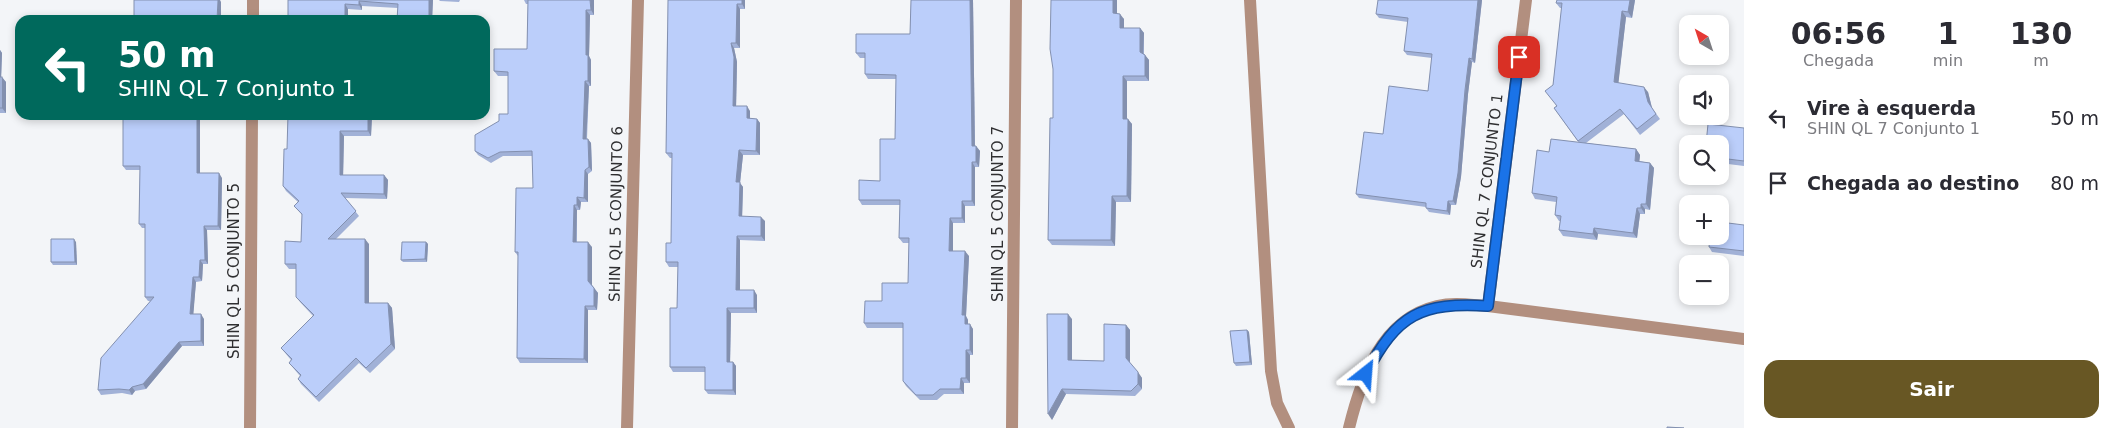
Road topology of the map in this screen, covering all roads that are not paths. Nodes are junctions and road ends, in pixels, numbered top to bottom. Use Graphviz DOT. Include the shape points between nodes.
graph roads {
  1 [pos="253,0"];
  2 [pos="638,0"];
  3 [pos="1016,0"];
  4 [pos="1250,0"];
  5 [pos="1526,0"];
  6 [pos="252,15"];
  7 [pos="252,120"];
  8 [pos="1488,306"];
  9 [pos="1744,338"];
  10 [pos="250,428"];
  11 [pos="627,428"];
  12 [pos="1012,428"];
  13 [pos="1289,428"];
  14 [pos="1349,428"];
  1 -- 6 [label="street"];
  2 -- 11 [label="street, SHIN QL 5 CONJUNTO 6"];
  3 -- 12 [label="street, SHIN QL 5 CONJUNTO 7"];
  4 -- 13 [label="street" via="1272,371 1277,403"];
  5 -- 8 [label="street, SHIN QL 7 CONJUNTO 1"];
  7 -- 10 [label="street, SHIN QL 5 CONJUNTO 5"];
  8 -- 9 [label="street"];
  8 -- 14 [label="street" via="1437,306 1396,328 1366,374"];
}
